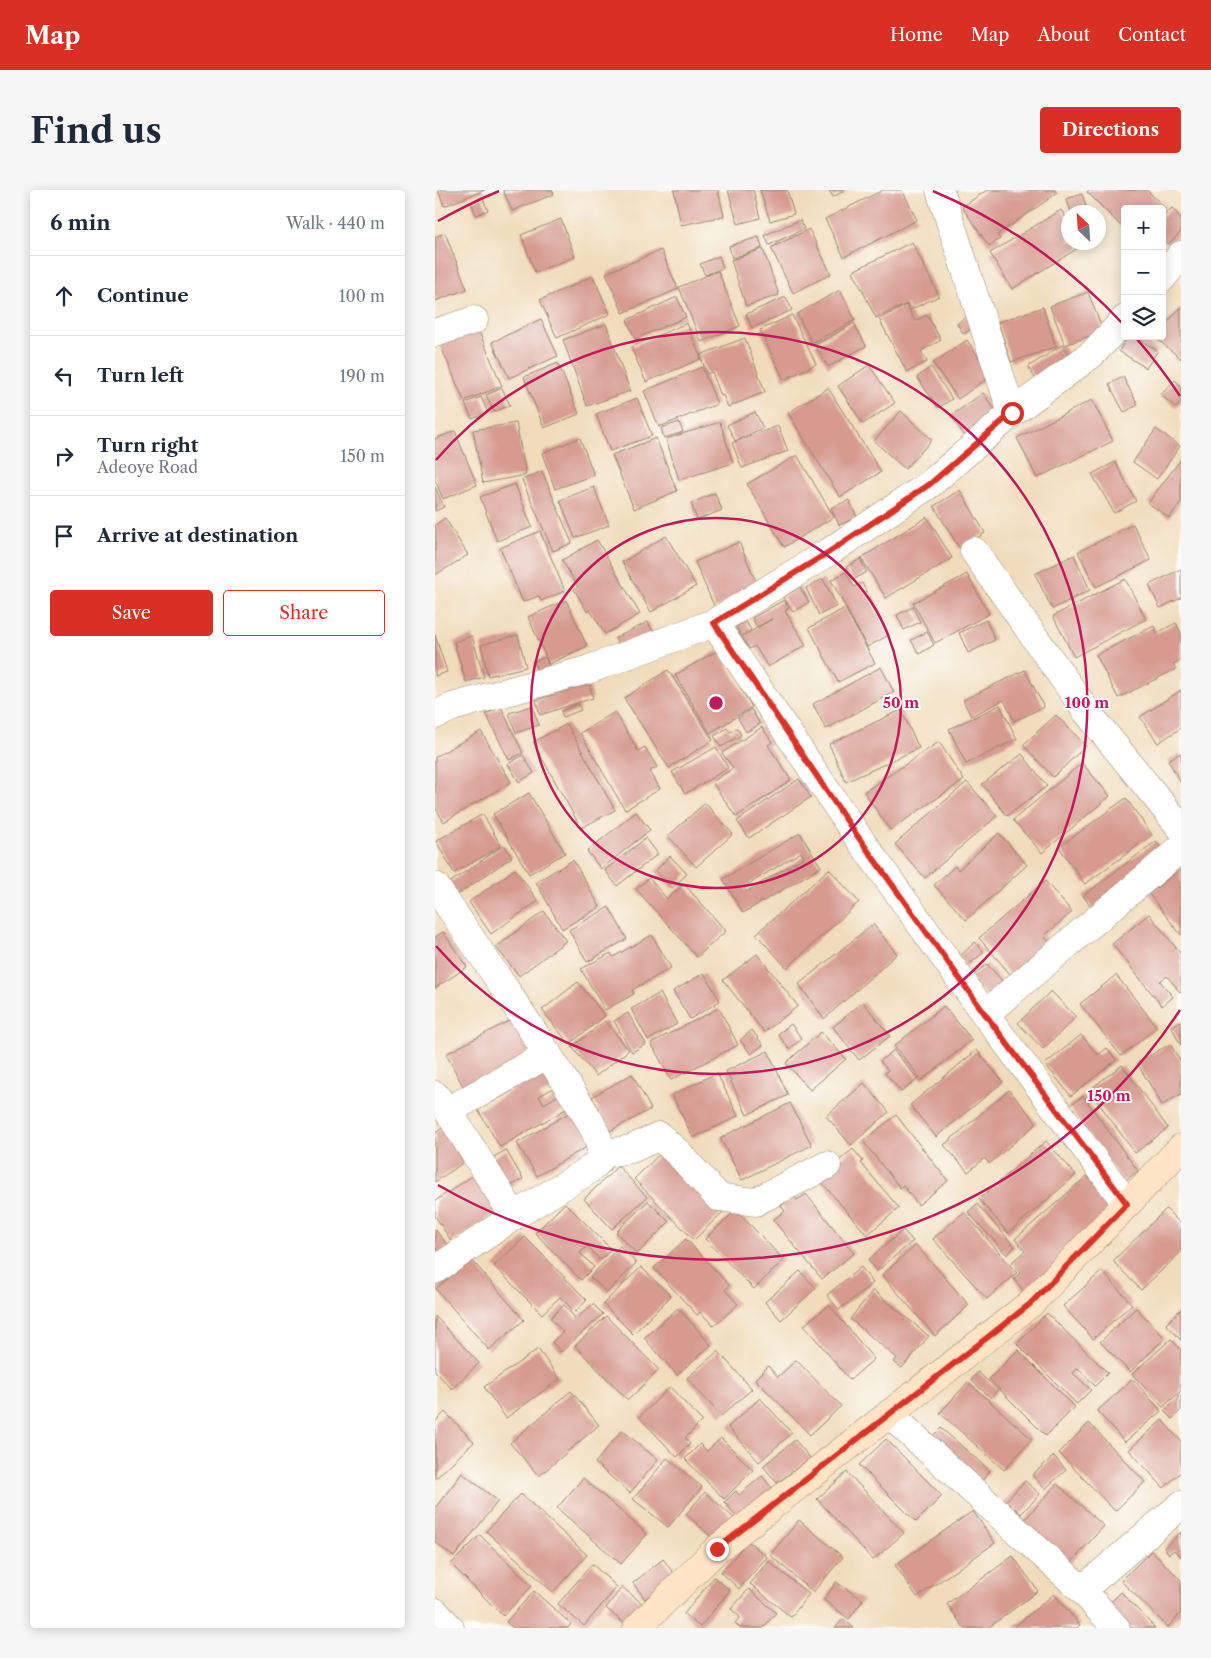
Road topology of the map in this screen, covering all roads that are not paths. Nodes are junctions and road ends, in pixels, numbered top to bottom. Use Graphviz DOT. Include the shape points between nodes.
graph roads {
  1 [pos="940,190"];
  2 [pos="1181,255"];
  3 [pos="1166,273"];
  4 [pos="474,320"];
  5 [pos="1121,323"];
  6 [pos="435,333"];
  7 [pos="1012,413"];
  8 [pos="974,551"];
  9 [pos="714,623"];
  10 [pos="435,715"];
  11 [pos="1181,828"];
  12 [pos="1181,848"];
  13 [pos="435,886"];
  14 [pos="985,1014"];
  15 [pos="548,1054"];
  16 [pos="441,1103"];
  17 [pos="1181,1148"];
  18 [pos="601,1154"];
  19 [pos="827,1165"];
  20 [pos="1127,1204"];
  21 [pos="514,1216"];
  22 [pos="435,1270"];
  23 [pos="889,1414"];
  24 [pos="1181,1505"];
  25 [pos="1082,1590"];
  26 [pos="435,1612"];
  27 [pos="450,1628"];
  28 [pos="637,1628"];
  29 [pos="1116,1628"];
  1 -- 7 [label="street"];
  2 -- 3 [label="street"];
  4 -- 6 [label="street"];
  5 -- 7 [label="street" via="1092,354"];
  7 -- 9 [label="street" via="930,484 829,552"];
  8 -- 11 [label="street" via="1087,712"];
  9 -- 10 [label="street" via="587,670 452,707"];
  9 -- 14 [label="street" via="851,827"];
  12 -- 14 [label="street"];
  13 -- 15 [label="street"];
  14 -- 20 [label="street"];
  15 -- 16 [label="street"];
  15 -- 18 [label="street" via="587,1117"];
  16 -- 21 [label="street"];
  17 -- 20 [label="street"];
  18 -- 19 [label="street" via="631,1149 659,1136 718,1197 755,1202"];
  18 -- 21 [label="street" via="589,1170"];
  20 -- 23 [label="street" via="1030,1304"];
  21 -- 22 [label="street"];
  23 -- 25 [label="street"];
  23 -- 28 [label="street" via="717,1549"];
  24 -- 25 [label="street"];
  25 -- 29 [label="street"];
  26 -- 27 [label="street"];
}
